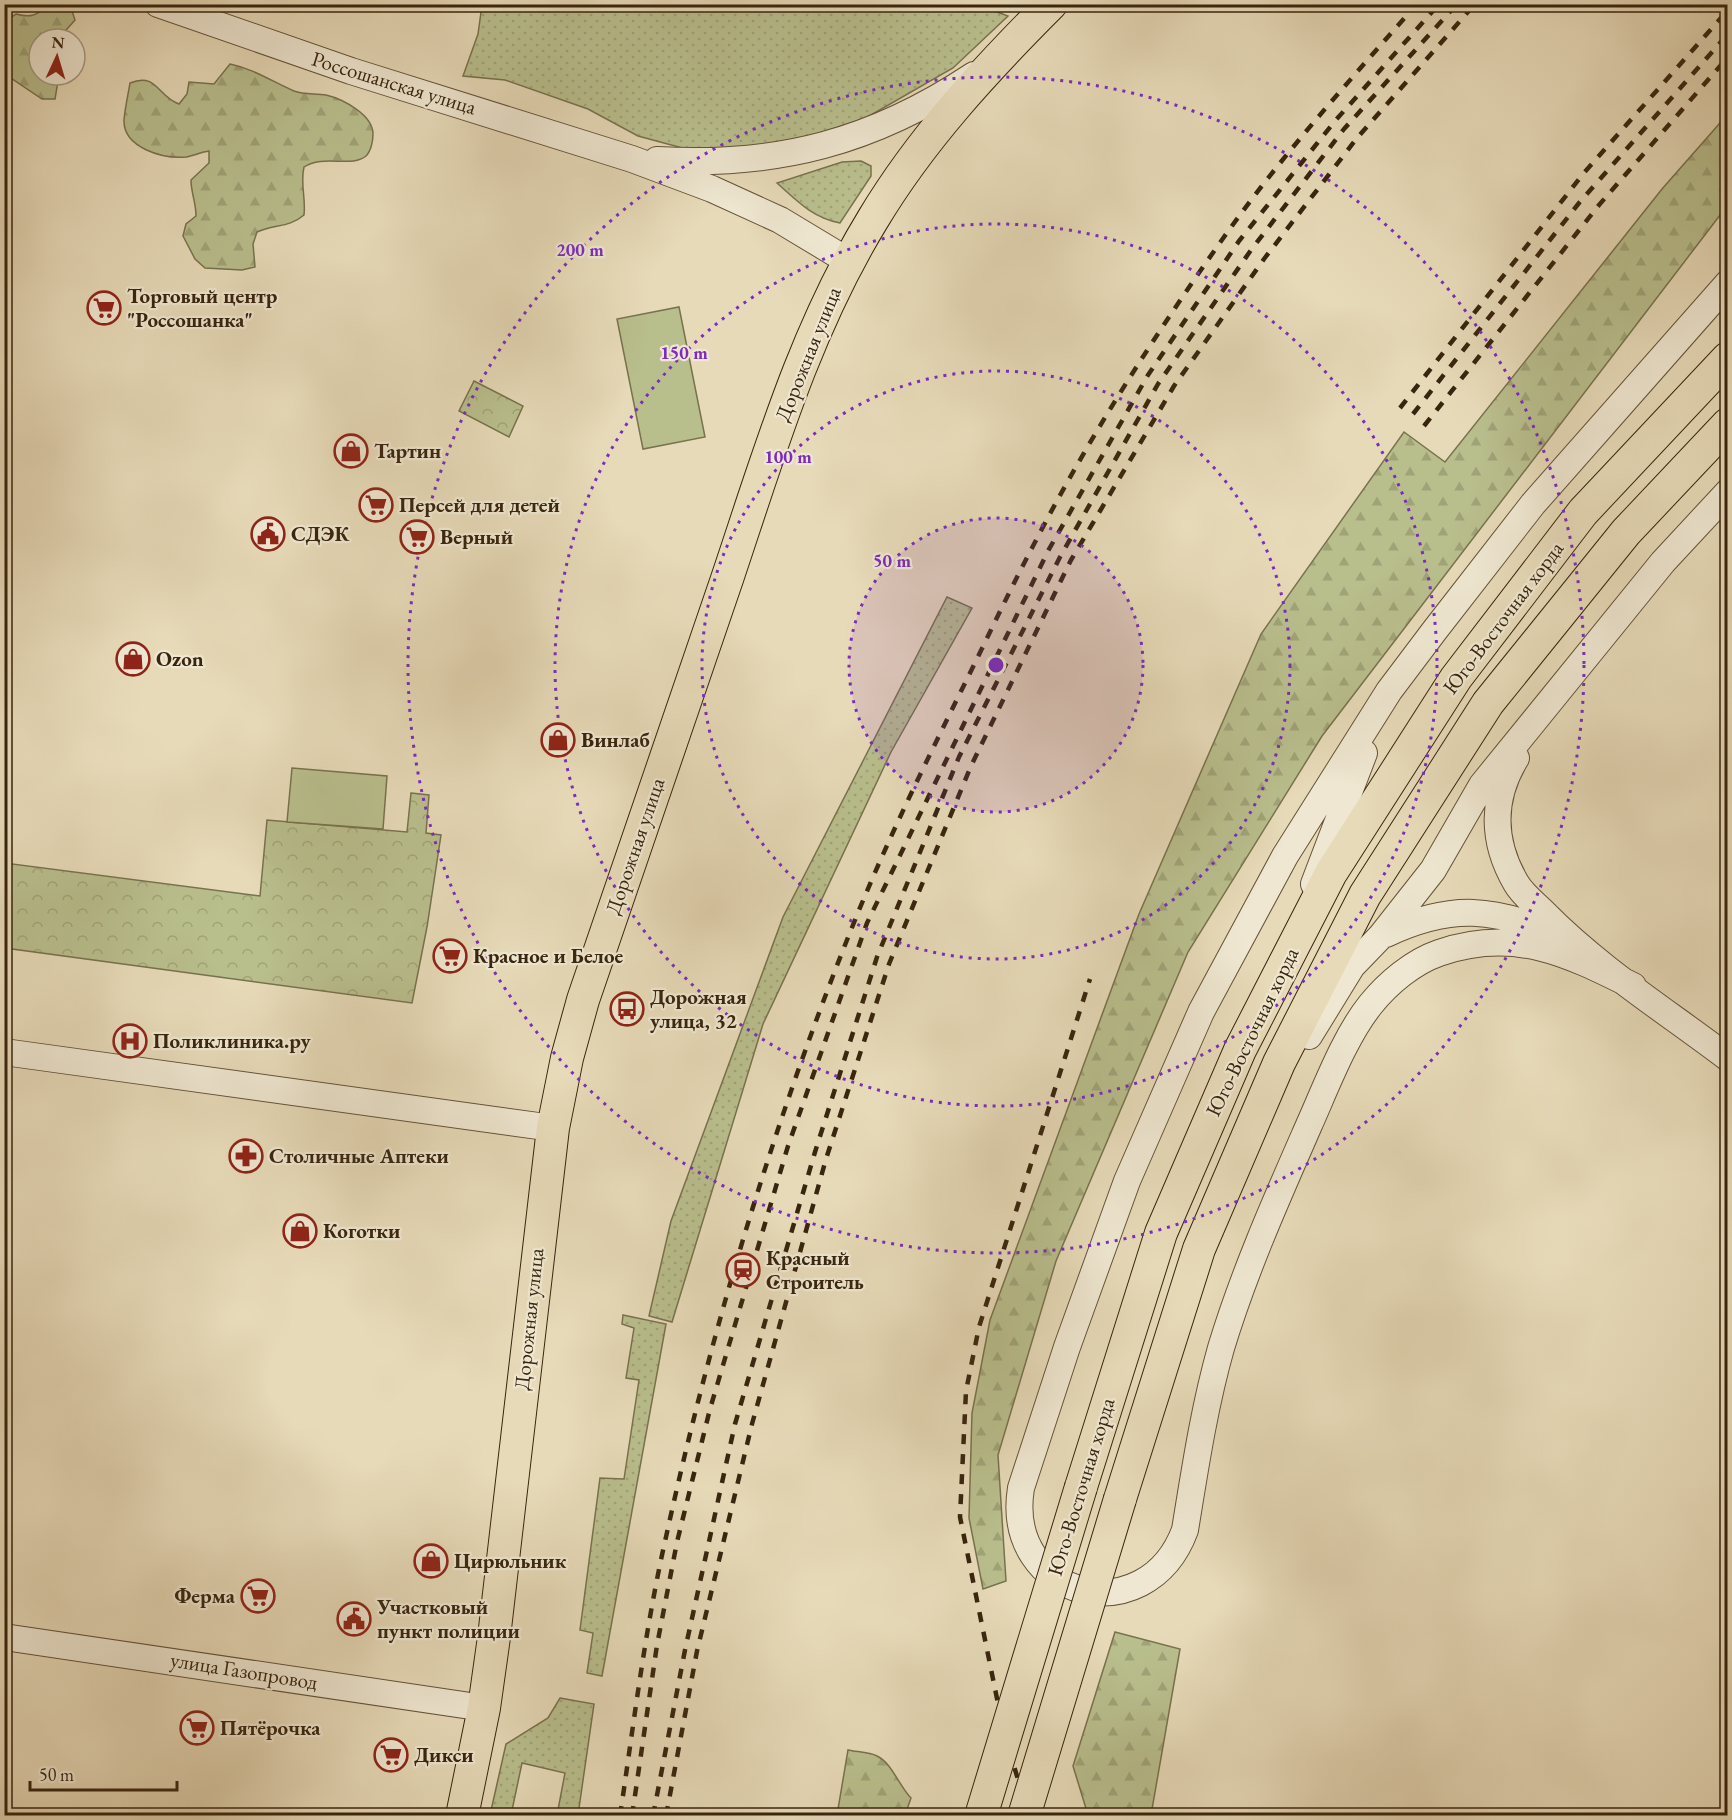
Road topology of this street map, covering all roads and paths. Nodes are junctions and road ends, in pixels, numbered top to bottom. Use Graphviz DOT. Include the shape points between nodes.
graph roads {
  1 [pos="158,4"];
  2 [pos="1051,4"];
  3 [pos="997,60"];
  4 [pos="632,159"];
  5 [pos="848,261"];
  6 [pos="1728,283"];
  7 [pos="1728,358"];
  8 [pos="1728,424"];
  9 [pos="1728,492"];
  10 [pos="1389,691"];
  11 [pos="1545,709"];
  12 [pos="1381,936"];
  13 [pos="1569,939"];
  14 [pos="1293,946"];
  15 [pos="1633,986"];
  16 [pos="4,1052"];
  17 [pos="1728,1058"];
  18 [pos="553,1128"];
  19 [pos="1199,1250"];
  20 [pos="4,1637"];
  21 [pos="484,1708"];
  22 [pos="462,1815"];
  23 [pos="981,1815"];
  24 [pos="1024,1815"];
  1 -- 4 [label="street, Россошанская улица" via="351,71"];
  2 -- 3 [label="main road, Дорожная улица"];
  3 -- 4 [label="street, Россошанская улица" via="907,116 847,139 751,160"];
  3 -- 5 [label="main road, Дорожная улица" via="916,154"];
  4 -- 5 [label="street, Россошанская улица" via="780,220"];
  5 -- 18 [label="main road, Дорожная улица" via="821,313 782,416 691,682 583,1000"];
  6 -- 10 [label="street" via="1533,504"];
  7 -- 14 [label="main road, Юго-Восточная хорда" via="1583,512 1456,678 1331,873"];
  8 -- 19 [label="main road, Юго-Восточная хорда" via="1626,532 1488,703 1365,895 1279,1063"];
  9 -- 11 [label="street" via="1663,562"];
  10 -- 14 [label="street" via="1334,826"];
  10 -- 15 [label="street" via="1285,856 1201,1012 1127,1181 1021,1488 1022,1534 1047,1572 1060,1582 1089,1592 1120,1591 1149,1580 1175,1551 1185,1530 1202,1426 1226,1337 1274,1205 1336,1064 1371,1005 1406,971 1437,953 1472,944 1508,941 1548,948"];
  11 -- 12 [label="street" via="1482,785 1433,870"];
  11 -- 13 [label="street" via="1508,772 1496,806 1500,847 1517,885"];
  12 -- 13 [label="street" via="1419,919 1454,913 1492,913 1526,921"];
  12 -- 19 [label="street" via="1353,966 1319,1016"];
  13 -- 15 [label="street"];
  14 -- 23 [label="main road, Юго-Восточная хорда, bridge" via="1240,1050 1161,1233"];
  15 -- 17 [label="street"];
  16 -- 18 [label="street"];
  18 -- 21 [label="main road, Дорожная улица"];
  19 -- 24 [label="main road, Юго-Восточная хорда, bridge"];
  20 -- 21 [label="street, улица Газопровод"];
  21 -- 22 [label="main road, Дорожная улица"];
}
